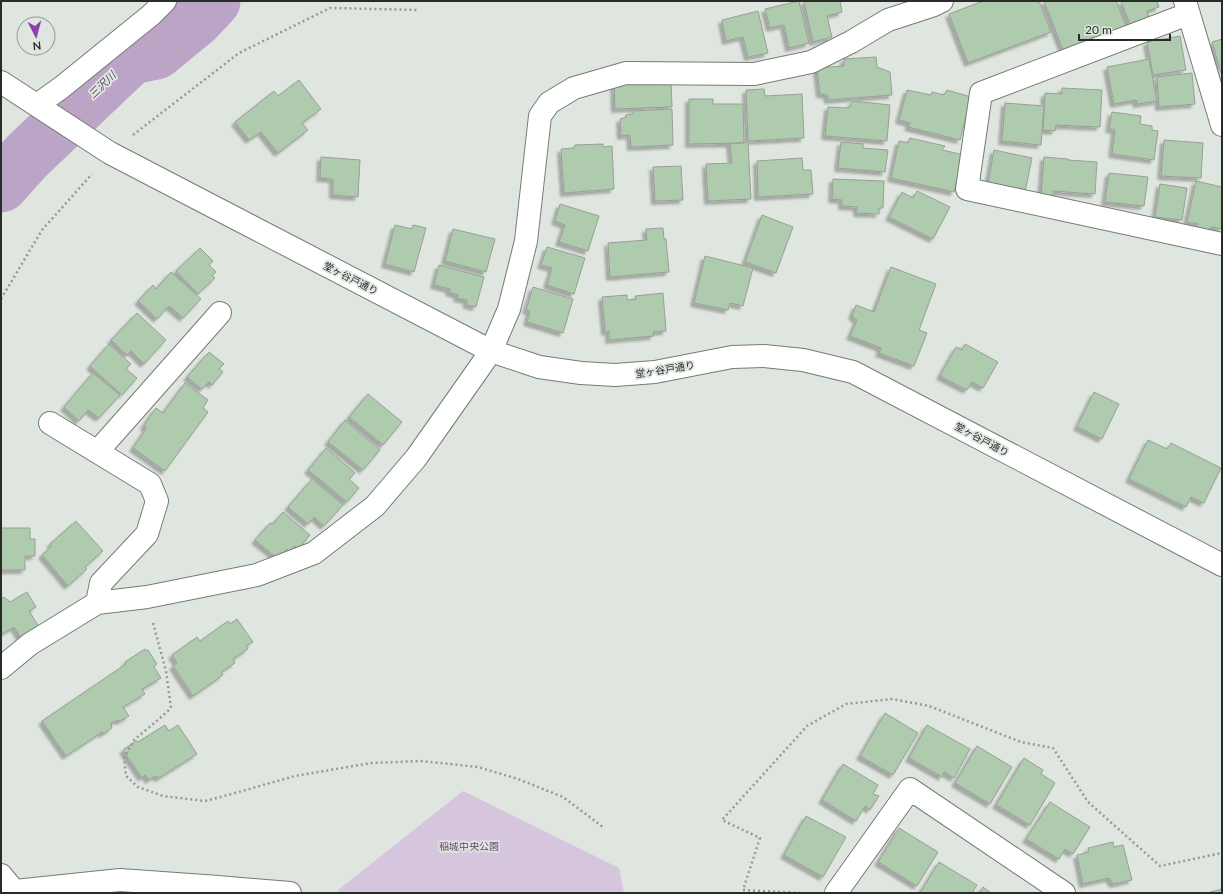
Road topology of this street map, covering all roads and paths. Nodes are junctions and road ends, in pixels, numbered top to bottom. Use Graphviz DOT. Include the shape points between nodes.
graph roads {
  1 [pos="165,1"];
  2 [pos="942,1"];
  3 [pos="1186,8"];
  4 [pos="418,10"];
  5 [pos="4,89"];
  6 [pos="37,105"];
  7 [pos="1222,124"];
  8 [pos="110,153"];
  9 [pos="1222,244"];
  10 [pos="1,299"];
  11 [pos="220,314"];
  12 [pos="490,351"];
  13 [pos="50,422"];
  14 [pos="97,452"];
  15 [pos="1222,565"];
  16 [pos="147,598"];
  17 [pos="97,603"];
  18 [pos="1,668"];
  19 [pos="603,827"];
  20 [pos="11,886"];
  21 [pos="290,893"];
  22 [pos="836,893"];
  23 [pos="1064,893"];
  1 -- 6 [label="street" via="151,15"];
  2 -- 12 [label="street" via="888,20 811,62 754,74 626,74 574,88 549,103 540,116 526,241 509,309"];
  3 -- 7 [label="street"];
  3 -- 9 [label="street" via="981,93 967,189"];
  4 -- 8 [label="path" via="330,8 239,53"];
  5 -- 6 [label="street"];
  6 -- 8 [label="street, 堂ヶ谷戸通り"];
  8 -- 10 [label="path" via="42,230"];
  8 -- 12 [label="street, 堂ヶ谷戸通り"];
  11 -- 14 [label="street"];
  12 -- 15 [label="street, 堂ヶ谷戸通り" via="539,367 615,375 655,372 732,357 764,356 803,360 853,372"];
  12 -- 16 [label="street" via="416,458 375,506 314,552 257,575"];
  13 -- 14 [label="street"];
  14 -- 17 [label="street" via="150,484 157,501 148,534 101,583"];
  16 -- 17 [label="street"];
  16 -- 19 [label="path" via="166,671 171,708 134,740 124,758 126,776 138,787 163,796 204,801 295,776 371,763 428,762 478,766 563,797"];
  17 -- 18 [label="street" via="30,644"];
  20 -- 21 [label="street" via="120,880"];
  22 -- 23 [label="street" via="910,789"];
}
